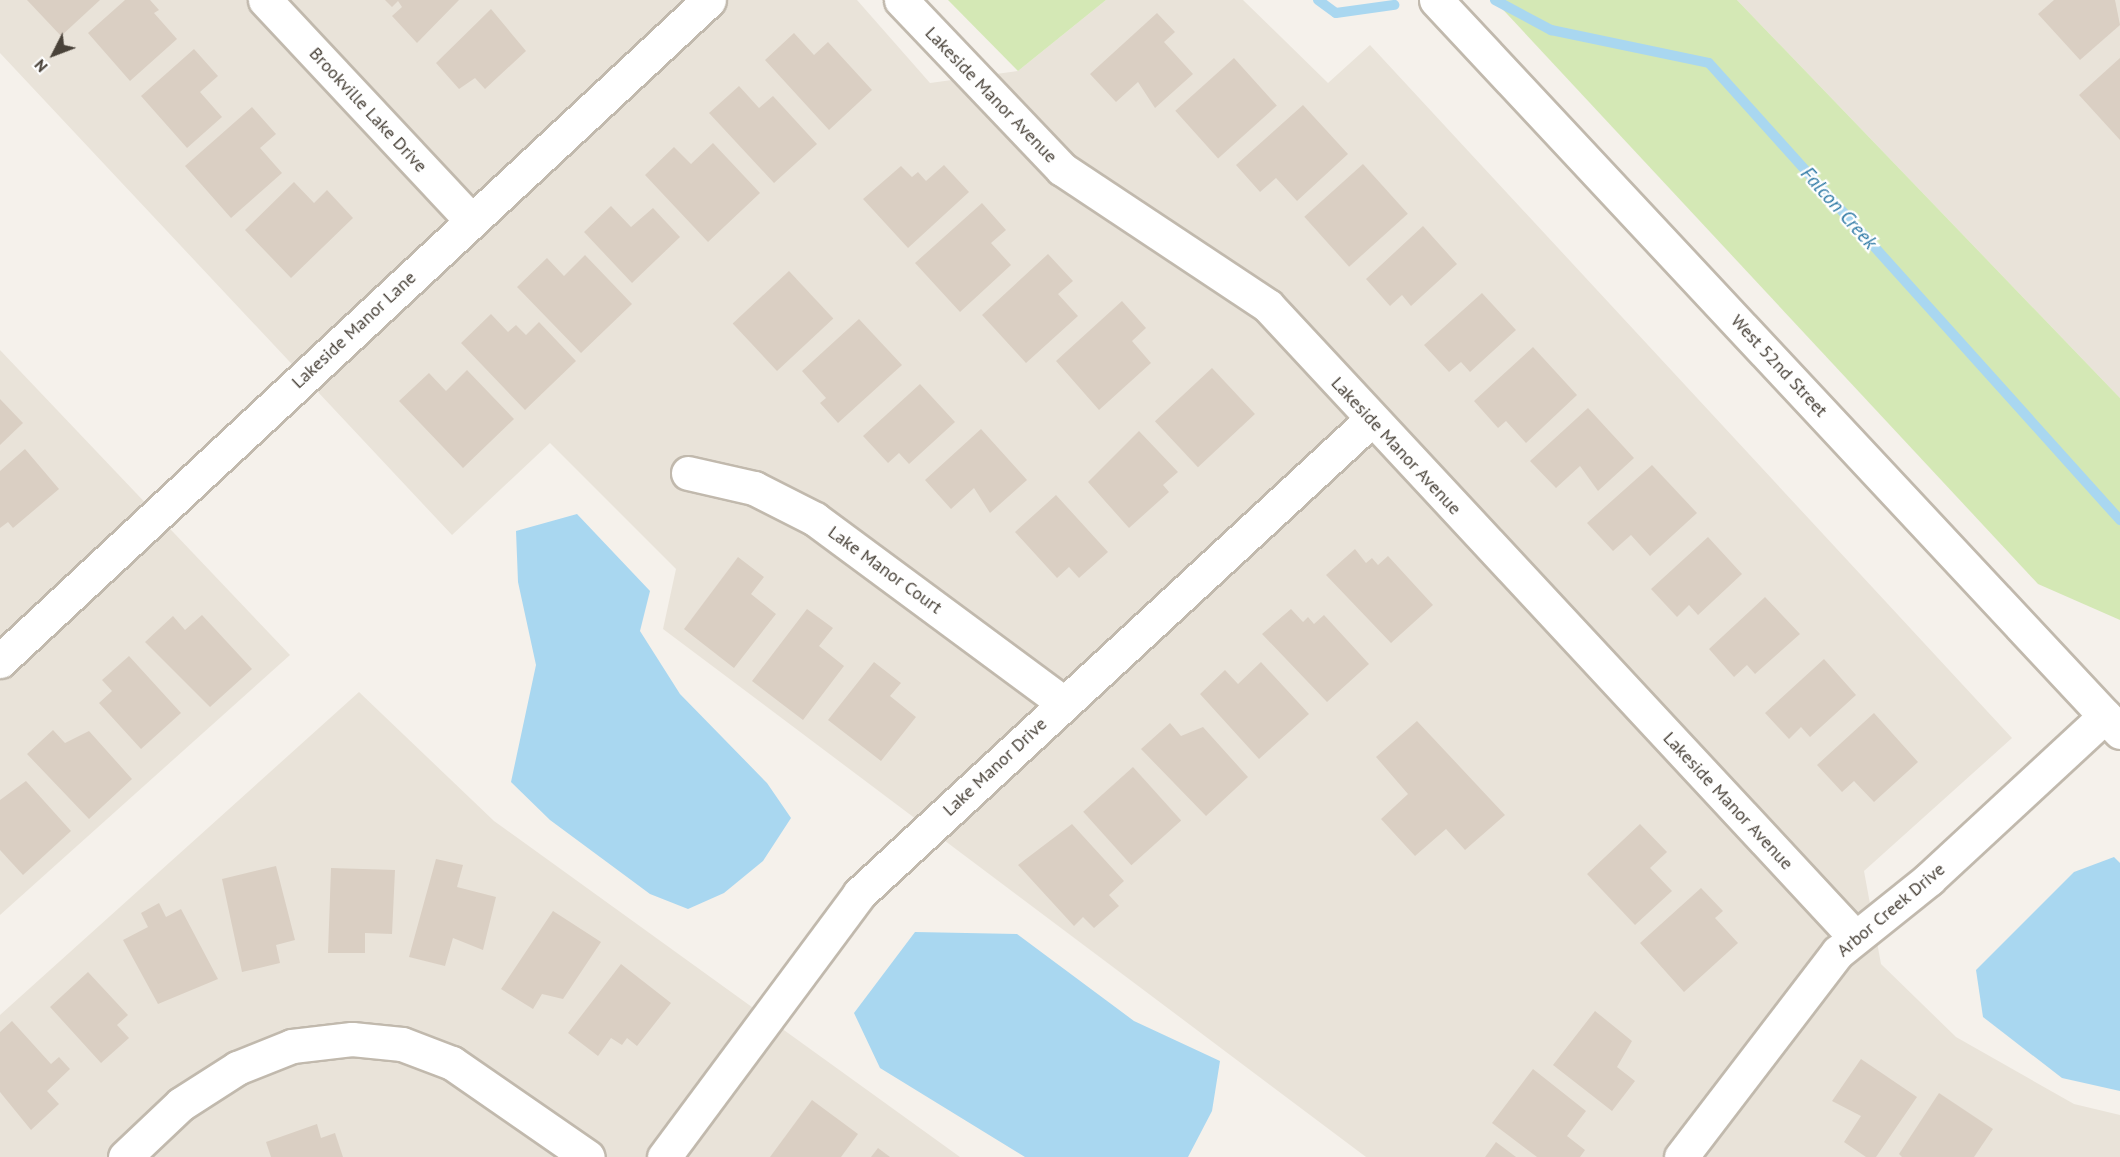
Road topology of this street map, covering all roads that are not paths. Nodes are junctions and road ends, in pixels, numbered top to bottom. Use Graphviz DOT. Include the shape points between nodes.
graph roads {
  1 [pos="265,0"];
  2 [pos="709,0"];
  3 [pos="901,0"];
  4 [pos="1436,0"];
  5 [pos="471,220"];
  6 [pos="1372,419"];
  7 [pos="688,473"];
  8 [pos="0,661"];
  9 [pos="1064,703"];
  10 [pos="2113,724"];
  11 [pos="1854,936"];
  12 [pos="1692,1154"];
  13 [pos="125,1157"];
  14 [pos="588,1157"];
  15 [pos="664,1157"];
  1 -- 5 [label="street, Brookville Lake Drive"];
  2 -- 5 [label="street, Lakeside Manor Lane"];
  3 -- 6 [label="street, Lakeside Manor Avenue" via="1049,158 1268,306"];
  4 -- 10 [label="street, West 52nd Street"];
  5 -- 8 [label="street, Lakeside Manor Lane"];
  6 -- 9 [label="street, Lake Manor Drive"];
  6 -- 11 [label="street, Lakeside Manor Avenue"];
  7 -- 9 [label="street, Lake Manor Court" via="754,488 815,519"];
  9 -- 15 [label="street, Lake Manor Drive" via="859,894"];
  10 -- 11 [label="street, Arbor Creek Drive" via="1929,879"];
  11 -- 12 [label="street, Arbor Creek Drive" via="1814,979"];
  13 -- 14 [label="street" via="181,1104 237,1068 292,1046 352,1039 402,1044 452,1063"];
}
